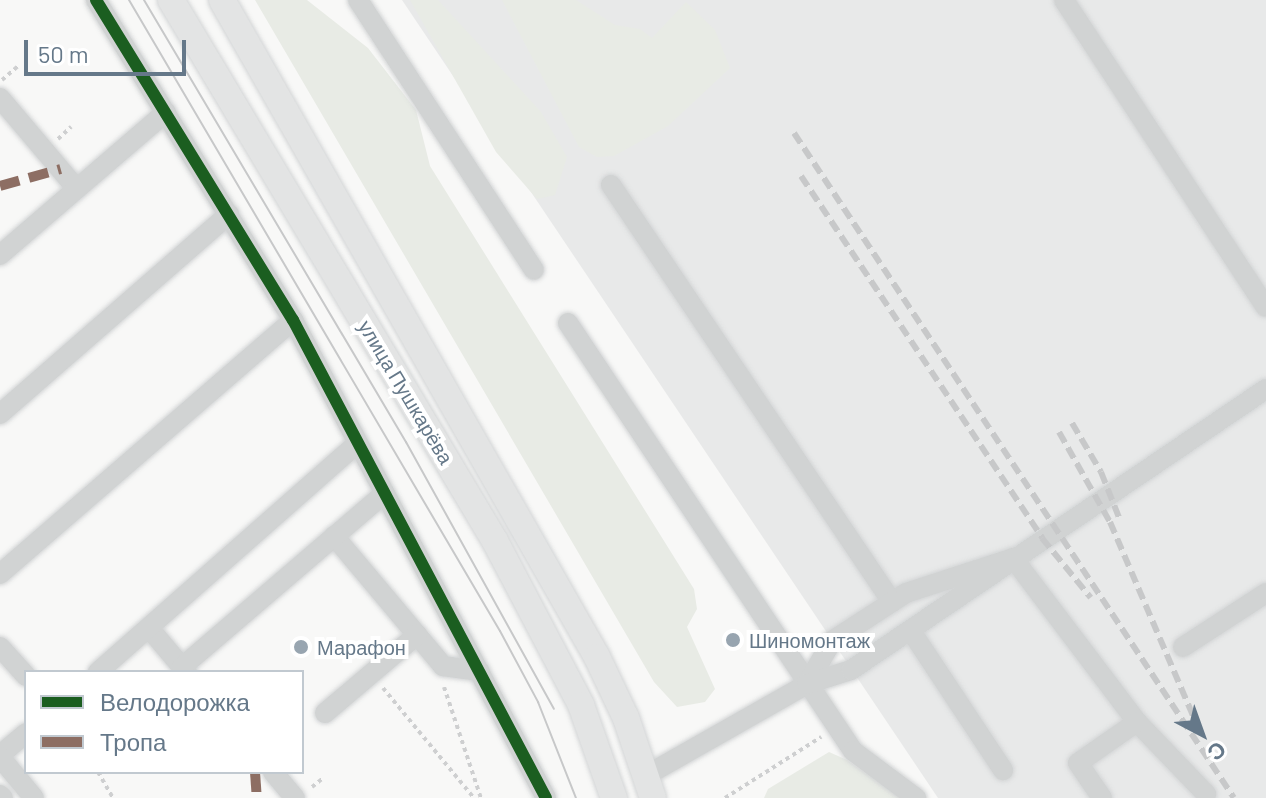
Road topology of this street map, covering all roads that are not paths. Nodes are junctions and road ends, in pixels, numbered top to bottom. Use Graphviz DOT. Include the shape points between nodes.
graph roads {
  1 [pos="96,0"];
  2 [pos="171,0"];
  3 [pos="222,0"];
  4 [pos="358,0"];
  5 [pos="1064,0"];
  6 [pos="0,98"];
  7 [pos="166,112"];
  8 [pos="611,185"];
  9 [pos="77,189"];
  10 [pos="229,214"];
  11 [pos="0,255"];
  12 [pos="534,270"];
  13 [pos="1266,307"];
  14 [pos="293,320"];
  15 [pos="568,323"];
  16 [pos="1266,389"];
  17 [pos="0,414"];
  18 [pos="358,443"];
  19 [pos="385,493"];
  20 [pos="334,536"];
  21 [pos="1013,558"];
  22 [pos="0,574"];
  23 [pos="1266,593"];
  24 [pos="892,602"];
  25 [pos="149,628"];
  26 [pos="911,631"];
  27 [pos="417,635"];
  28 [pos="0,647"];
  29 [pos="1183,647"];
  30 [pos="184,669"];
  31 [pos="100,670"];
  32 [pos="480,671"];
  33 [pos="24,674"];
  34 [pos="807,684"];
  35 [pos="325,713"];
  36 [pos="1137,722"];
  37 [pos="24,735"];
  38 [pos="0,756"];
  39 [pos="1003,770"];
  40 [pos="275,774"];
  41 [pos="650,786"];
  42 [pos="1206,794"];
  43 [pos="34,798"];
  44 [pos="295,798"];
  45 [pos="546,798"];
  46 [pos="614,798"];
  47 [pos="916,798"];
  48 [pos="1102,798"];
  1 -- 7 [label="street"];
  2 -- 46 [label="main road, улица Пушкарёва" via="525,594 581,705"];
  3 -- 41 [label="main road, улица Пушкарёва" via="555,580 609,681"];
  4 -- 12 [label="street"];
  5 -- 13 [label="street"];
  6 -- 9 [label="street"];
  7 -- 9 [label="street"];
  7 -- 10 [label="street"];
  8 -- 24 [label="street"];
  9 -- 11 [label="street"];
  10 -- 14 [label="street"];
  10 -- 17 [label="street"];
  14 -- 18 [label="street"];
  14 -- 22 [label="street"];
  15 -- 34 [label="street"];
  16 -- 21 [label="street"];
  18 -- 19 [label="street"];
  18 -- 25 [label="street"];
  19 -- 20 [label="street"];
  19 -- 32 [label="street"];
  20 -- 27 [label="street"];
  20 -- 30 [label="street"];
  21 -- 24 [label="street"];
  21 -- 26 [label="street"];
  21 -- 36 [label="street"];
  23 -- 29 [label="street"];
  24 -- 34 [label="street" via="832,641"];
  25 -- 30 [label="street"];
  25 -- 31 [label="street"];
  26 -- 34 [label="street" via="851,670"];
  26 -- 39 [label="street"];
  27 -- 32 [label="street" via="443,666"];
  27 -- 35 [label="street"];
  28 -- 33 [label="street"];
  32 -- 45 [label="street"];
  34 -- 41 [label="street"];
  34 -- 47 [label="street" via="853,751"];
  36 -- 42 [label="street"];
  36 -- 48 [label="street" via="1078,763"];
  37 -- 38 [label="street"];
  38 -- 43 [label="street"];
  40 -- 44 [label="street"];
}
